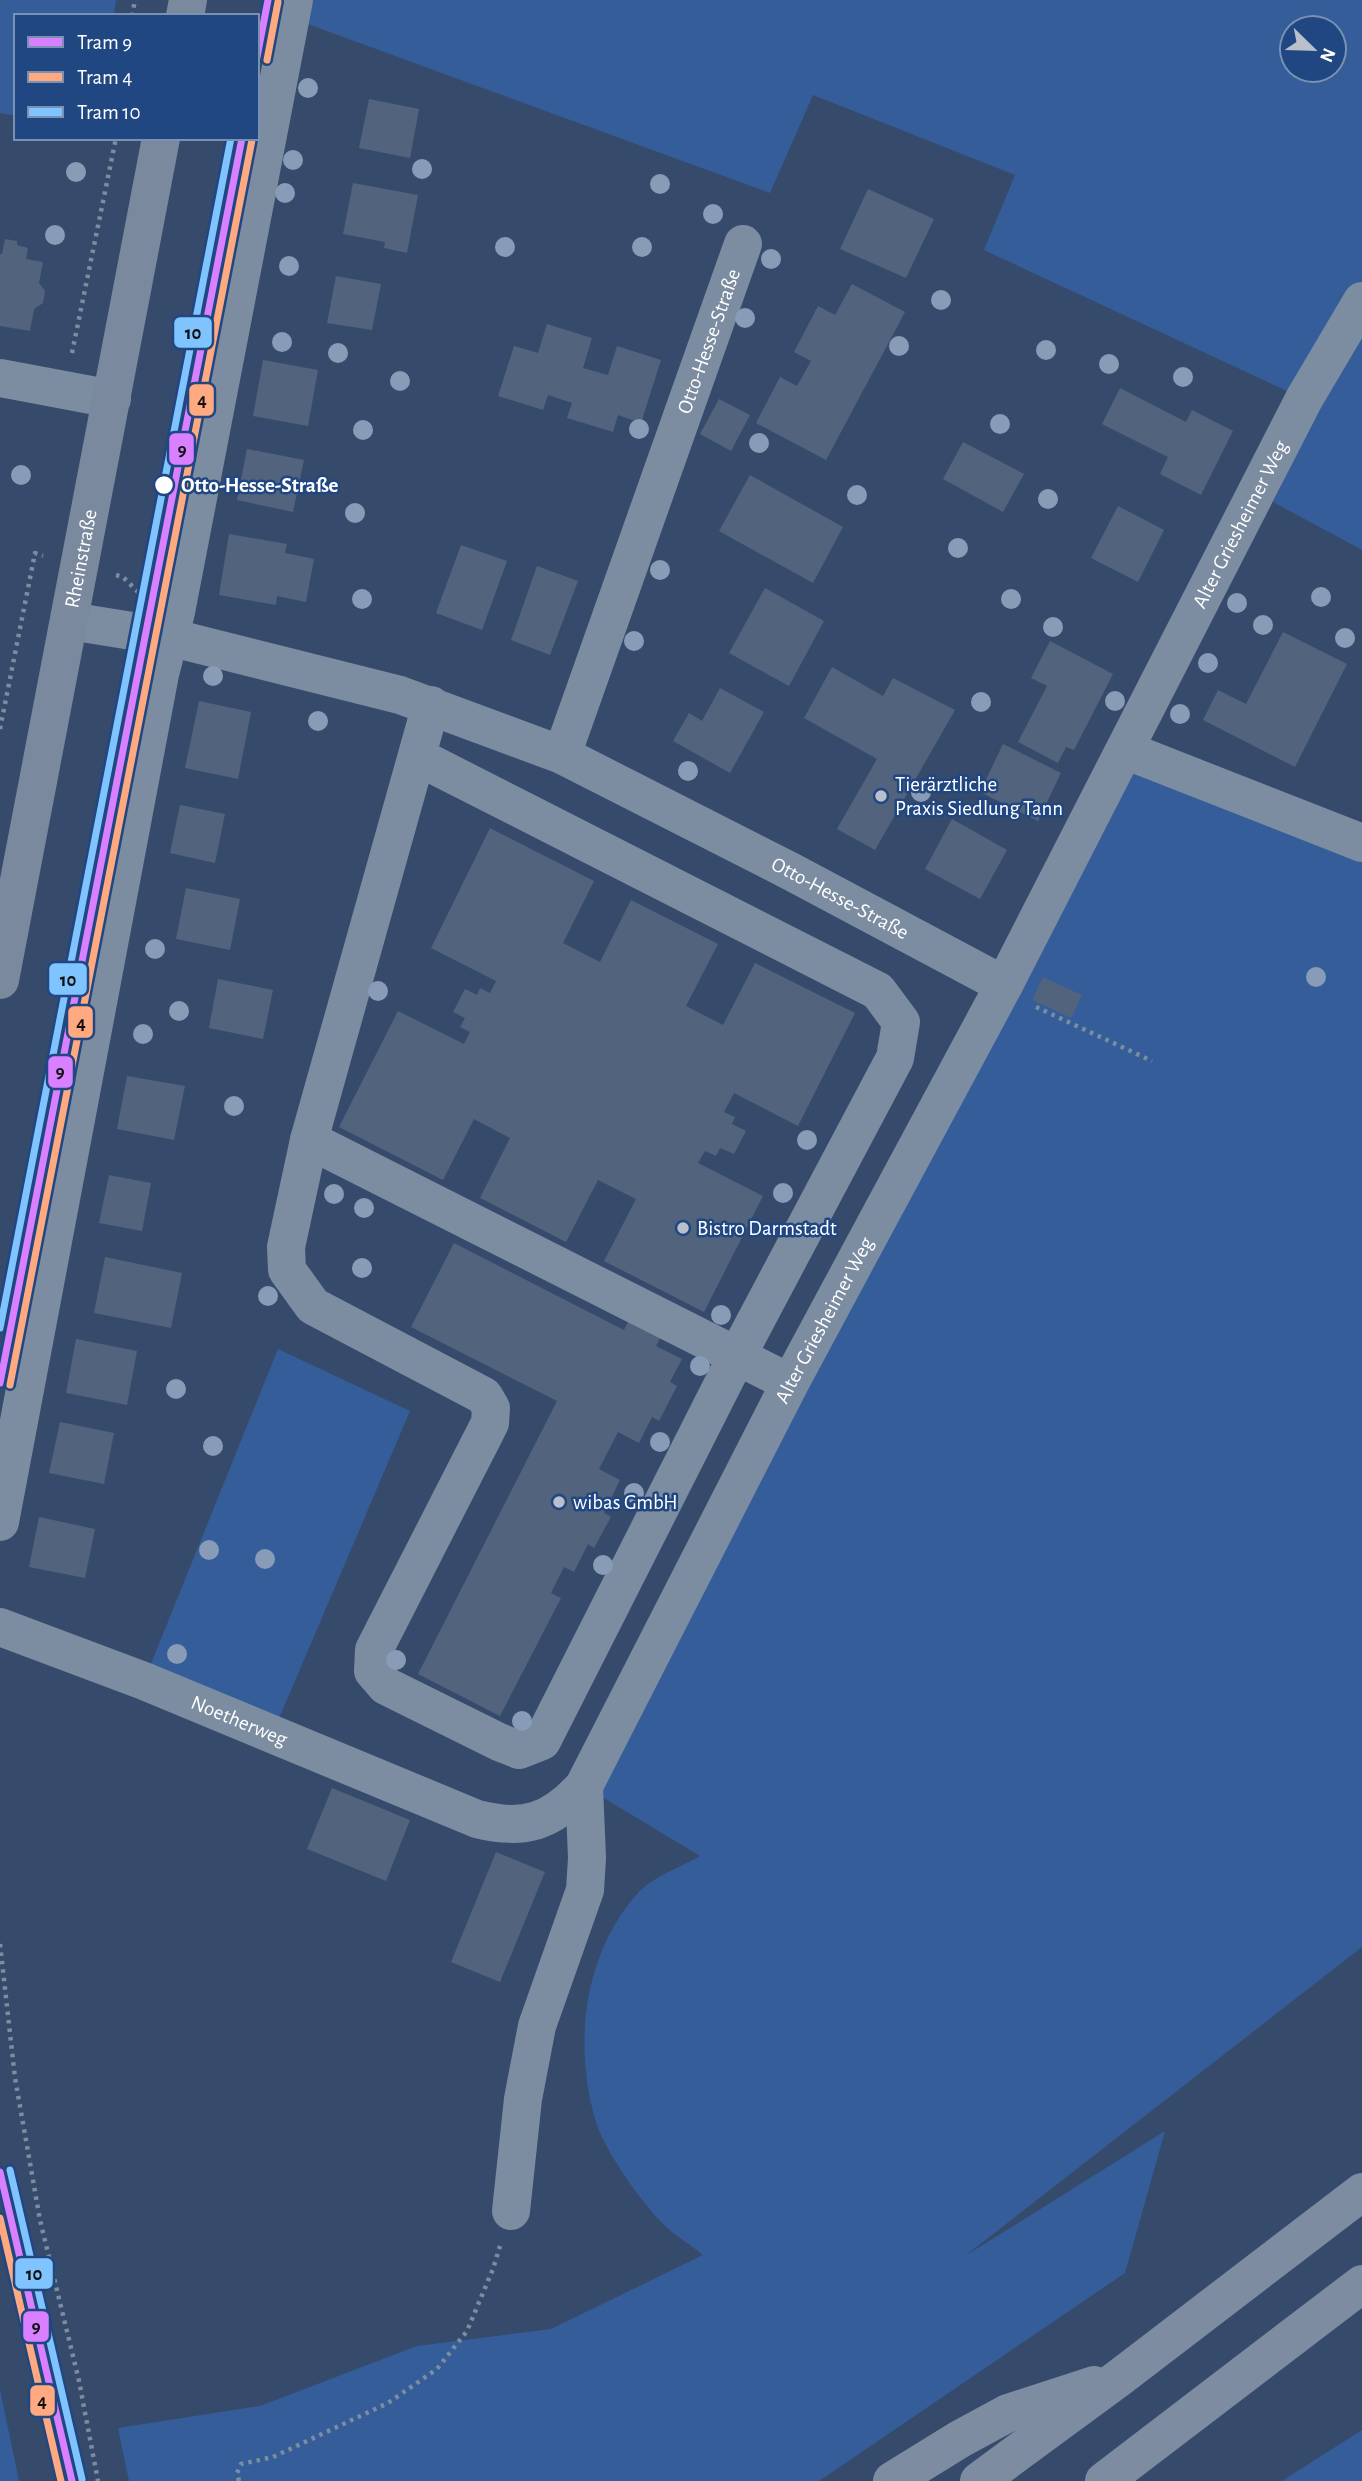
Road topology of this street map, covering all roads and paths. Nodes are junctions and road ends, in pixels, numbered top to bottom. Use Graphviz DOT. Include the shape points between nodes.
graph roads {
  1 [pos="294,0"];
  2 [pos="116,140"];
  3 [pos="162,140"];
  4 [pos="743,244"];
  5 [pos="1362,301"];
  6 [pos="0,378"];
  7 [pos="64,390"];
  8 [pos="112,399"];
  9 [pos="34,554"];
  10 [pos="69,621"];
  11 [pos="169,637"];
  12 [pos="431,705"];
  13 [pos="0,729"];
  14 [pos="1125,750"];
  15 [pos="562,755"];
  16 [pos="418,757"];
  17 [pos="1362,843"];
  18 [pos="0,980"];
  19 [pos="1004,985"];
  20 [pos="1152,1060"];
  21 [pos="309,1140"];
  22 [pos="737,1356"];
  23 [pos="790,1383"];
  24 [pos="0,1522"];
  25 [pos="0,1627"];
  26 [pos="584,1786"];
  27 [pos="477,1819"];
  28 [pos="0,1944"];
  29 [pos="1362,2192"];
  30 [pos="511,2211"];
  31 [pos="1362,2284"];
  32 [pos="1119,2378"];
  33 [pos="99,2481"];
  34 [pos="239,2481"];
  35 [pos="892,2481"];
  36 [pos="979,2481"];
  37 [pos="1104,2481"];
  1 -- 11 [label="street"];
  2 -- 7 [label="path"];
  3 -- 8 [label="main road, Rheinstraße"];
  4 -- 15 [label="street, Otto-Hesse-Straße"];
  5 -- 14 [label="street, Alter Griesheimer Weg" via="1304,399"];
  6 -- 7 [label="street"];
  7 -- 8 [label="street"];
  8 -- 10 [label="main road, Rheinstraße"];
  9 -- 13 [label="path"];
  10 -- 11 [label="street, Otto-Hesse-Straße"];
  10 -- 18 [label="main road, Rheinstraße"];
  11 -- 12 [label="street, Otto-Hesse-Straße"];
  11 -- 24 [label="street"];
  12 -- 15 [label="street, Otto-Hesse-Straße"];
  12 -- 16 [label="street"];
  14 -- 17 [label="street"];
  14 -- 19 [label="street, Alter Griesheimer Weg"];
  15 -- 19 [label="street, Otto-Hesse-Straße"];
  16 -- 21 [label="street"];
  16 -- 22 [label="street" via="878,991 901,1022 895,1058"];
  19 -- 20 [label="path" via="1027,1003"];
  19 -- 23 [label="street, Alter Griesheimer Weg"];
  21 -- 22 [label="street"];
  21 -- 22 [label="street" via="286,1247 286,1270 313,1306 484,1396 491,1408 490,1423 374,1650 373,1671 386,1686 519,1750 542,1741"];
  22 -- 23 [label="street"];
  23 -- 26 [label="street, Alter Griesheimer Weg"];
  25 -- 27 [label="street, Noetherweg" via="144,1681"];
  26 -- 27 [label="street, Alter Griesheimer Weg" via="560,1809 532,1824"];
  26 -- 30 [label="street" via="585,1890 537,2026 523,2099"];
  28 -- 33 [label="path" via="15,2078 40,2220"];
  29 -- 32 [label="highway"];
  30 -- 34 [label="path" via="467,2331 437,2370 388,2403 273,2457 241,2465"];
  31 -- 37 [label="highway"];
  32 -- 35 [label="highway" via="1008,2413"];
  32 -- 36 [label="highway"];
}
